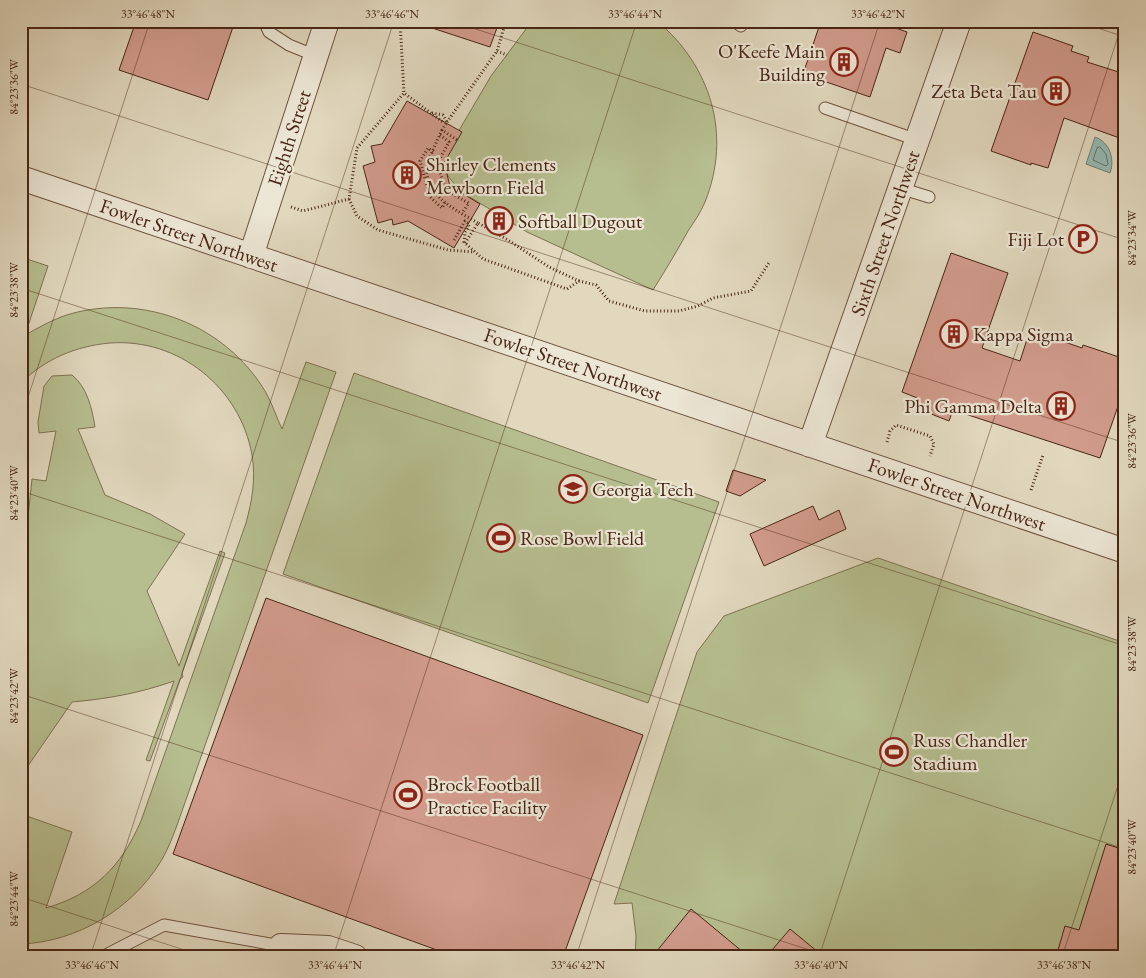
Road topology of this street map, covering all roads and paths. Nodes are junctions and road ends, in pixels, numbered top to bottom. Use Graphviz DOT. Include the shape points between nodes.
graph roads {
  1 [pos="264,21"];
  2 [pos="327,21"];
  3 [pos="400,21"];
  4 [pos="506,21"];
  5 [pos="734,21"];
  6 [pos="745,21"];
  7 [pos="959,21"];
  8 [pos="135,23"];
  9 [pos="148,27"];
  10 [pos="497,51"];
  11 [pos="507,55"];
  12 [pos="316,56"];
  13 [pos="404,94"];
  14 [pos="825,108"];
  15 [pos="445,122"];
  16 [pos="442,130"];
  17 [pos="440,135"];
  18 [pos="457,140"];
  19 [pos="917,140"];
  20 [pos="433,152"];
  21 [pos="430,162"];
  22 [pos="438,163"];
  23 [pos="21,178"];
  24 [pos="445,186"];
  25 [pos="900,188"];
  26 [pos="436,194"];
  27 [pos="929,197"];
  28 [pos="349,199"];
  29 [pos="444,202"];
  30 [pos="303,211"];
  31 [pos="462,213"];
  32 [pos="478,223"];
  33 [pos="454,240"];
  34 [pos="465,243"];
  35 [pos="475,252"];
  36 [pos="251,256"];
  37 [pos="770,261"];
  38 [pos="579,281"];
  39 [pos="887,442"];
  40 [pos="810,444"];
  41 [pos="1043,455"];
  42 [pos="930,456"];
  43 [pos="1031,490"];
  44 [pos="1125,551"];
  45 [pos="281,946"];
  46 [pos="102,957"];
  47 [pos="355,957"];
  1 -- 12 [label="lane" via="268,32"];
  2 -- 12 [label="street, Eighth Street"];
  3 -- 13 [label="path"];
  4 -- 10 [label="path"];
  5 -- 6 [label="lane" via="741,26"];
  7 -- 19 [label="street, Sixth Street Northwest"];
  8 -- 9 [label="path"];
  10 -- 11 [label="path"];
  10 -- 15 [label="path"];
  12 -- 36 [label="street, Eighth Street"];
  13 -- 15 [label="path"];
  13 -- 28 [label="path" via="357,148"];
  14 -- 19 [label="lane"];
  15 -- 16 [label="path"];
  16 -- 17 [label="path"];
  16 -- 18 [label="path"];
  17 -- 20 [label="path"];
  17 -- 22 [label="path" via="449,142"];
  19 -- 25 [label="street, Sixth Street Northwest"];
  20 -- 21 [label="path"];
  20 -- 29 [label="path" via="428,148 420,161 430,197 442,208"];
  21 -- 22 [label="path"];
  21 -- 26 [label="path" via="427,169 431,189"];
  22 -- 24 [label="path"];
  23 -- 36 [label="street, Fowler Street Northwest"];
  24 -- 26 [label="path"];
  24 -- 31 [label="path" via="451,194 469,203"];
  25 -- 27 [label="lane"];
  25 -- 40 [label="street, Sixth Street Northwest"];
  26 -- 29 [label="path"];
  28 -- 30 [label="path"];
  28 -- 35 [label="path" via="357,216 378,230 448,250"];
  29 -- 31 [label="path"];
  31 -- 32 [label="path"];
  32 -- 34 [label="path"];
  32 -- 38 [label="path" via="549,267"];
  33 -- 34 [label="path" via="465,221 469,226 465,232"];
  34 -- 35 [label="path"];
  35 -- 38 [label="path" via="483,259 567,289"];
  36 -- 40 [label="street, Fowler Street Northwest"];
  37 -- 38 [label="path" via="751,291 712,298 679,311 645,311 618,303 609,300 596,285"];
  39 -- 42 [label="path" via="896,425 930,436 934,444"];
  40 -- 44 [label="street, Fowler Street Northwest"];
  41 -- 43 [label="path"];
  45 -- 46 [label="lane" via="164,925"];
  45 -- 47 [label="street" via="328,948"];
}
